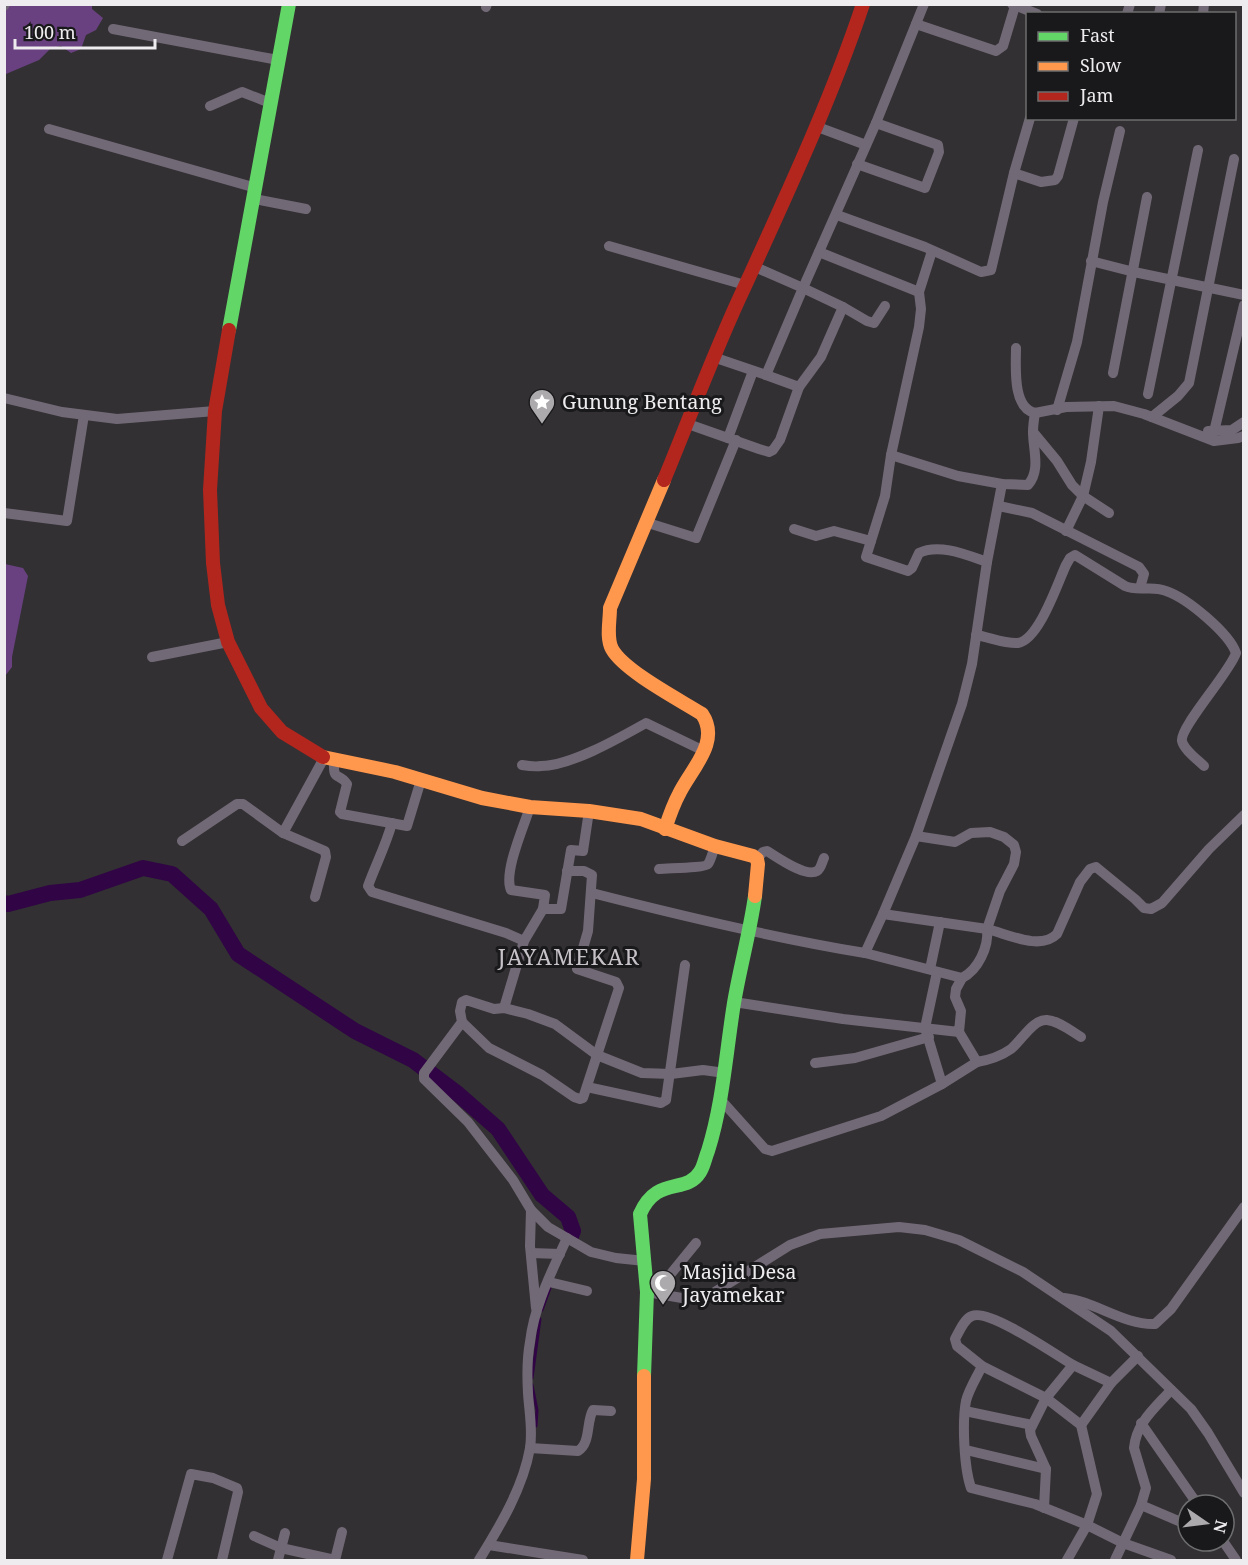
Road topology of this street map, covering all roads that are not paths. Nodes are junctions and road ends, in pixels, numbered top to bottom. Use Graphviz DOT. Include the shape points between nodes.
graph roads {
  1 [pos="289,4"];
  2 [pos="863,4"];
  3 [pos="924,4"];
  4 [pos="1014,5"];
  5 [pos="1032,12"];
  6 [pos="916,24"];
  7 [pos="113,29"];
  8 [pos="278,60"];
  9 [pos="270,103"];
  10 [pos="210,106"];
  11 [pos="1029,120"];
  12 [pos="1073,120"];
  13 [pos="876,123"];
  14 [pos="815,126"];
  15 [pos="49,129"];
  16 [pos="1120,131"];
  17 [pos="866,145"];
  18 [pos="1198,150"];
  19 [pos="1234,159"];
  20 [pos="858,164"];
  21 [pos="1014,173"];
  22 [pos="255,194"];
  23 [pos="1147,197"];
  24 [pos="306,208"];
  25 [pos="837,215"];
  26 [pos="609,246"];
  27 [pos="932,251"];
  28 [pos="819,252"];
  29 [pos="1092,261"];
  30 [pos="755,267"];
  31 [pos="1134,272"];
  32 [pos="1173,280"];
  33 [pos="745,285"];
  34 [pos="1209,287"];
  35 [pos="803,288"];
  36 [pos="919,292"];
  37 [pos="1244,295"];
  38 [pos="1244,305"];
  39 [pos="885,306"];
  40 [pos="843,307"];
  41 [pos="1016,348"];
  42 [pos="716,358"];
  43 [pos="753,371"];
  44 [pos="1113,373"];
  45 [pos="766,375"];
  46 [pos="799,387"];
  47 [pos="1148,394"];
  48 [pos="4,398"];
  49 [pos="1099,406"];
  50 [pos="1057,410"];
  51 [pos="215,411"];
  52 [pos="1035,413"];
  53 [pos="84,415"];
  54 [pos="1152,417"];
  55 [pos="1244,422"];
  56 [pos="688,424"];
  57 [pos="1192,431"];
  58 [pos="1033,432"];
  59 [pos="1214,432"];
  60 [pos="1244,436"];
  61 [pos="732,439"];
  62 [pos="891,455"];
  63 [pos="1002,484"];
  64 [pos="1083,496"];
  65 [pos="999,506"];
  66 [pos="4,513"];
  67 [pos="1109,513"];
  68 [pos="645,522"];
  69 [pos="794,529"];
  70 [pos="1066,531"];
  71 [pos="871,541"];
  72 [pos="987,562"];
  73 [pos="1140,588"];
  74 [pos="976,634"];
  75 [pos="228,642"];
  76 [pos="152,657"];
  77 [pos="704,751"];
  78 [pos="329,759"];
  79 [pos="522,765"];
  80 [pos="1204,766"];
  81 [pos="421,780"];
  82 [pos="530,807"];
  83 [pos="589,811"];
  84 [pos="1244,815"];
  85 [pos="392,823"];
  86 [pos="665,829"];
  87 [pos="283,833"];
  88 [pos="916,836"];
  89 [pos="182,841"];
  90 [pos="715,846"];
  91 [pos="824,858"];
  92 [pos="757,859"];
  93 [pos="659,869"];
  94 [pos="567,870"];
  95 [pos="592,893"];
  96 [pos="315,897"];
  97 [pos="543,909"];
  98 [pos="884,914"];
  99 [pos="940,922"];
  100 [pos="987,929"];
  101 [pos="749,931"];
  102 [pos="524,941"];
  103 [pos="865,952"];
  104 [pos="685,965"];
  105 [pos="934,971"];
  106 [pos="962,978"];
  107 [pos="734,1002"];
  108 [pos="504,1008"];
  109 [pos="462,1022"];
  110 [pos="902,1024"];
  111 [pos="959,1032"];
  112 [pos="927,1033"];
  113 [pos="1081,1037"];
  114 [pos="904,1044"];
  115 [pos="597,1055"];
  116 [pos="977,1062"];
  117 [pos="815,1063"];
  118 [pos="725,1073"];
  119 [pos="671,1074"];
  120 [pos="942,1084"];
  121 [pos="587,1087"];
  122 [pos="721,1100"];
  123 [pos="1244,1207"];
  124 [pos="531,1210"];
  125 [pos="567,1238"];
  126 [pos="696,1243"];
  127 [pos="531,1253"];
  128 [pos="560,1254"];
  129 [pos="645,1261"];
  130 [pos="549,1282"];
  131 [pos="587,1291"];
  132 [pos="652,1292"];
  133 [pos="1060,1297"];
  134 [pos="537,1312"];
  135 [pos="1138,1356"];
  136 [pos="1073,1365"];
  137 [pos="982,1366"];
  138 [pos="1111,1383"];
  139 [pos="1171,1390"];
  140 [pos="1046,1398"];
  141 [pos="965,1411"];
  142 [pos="611,1412"];
  143 [pos="1141,1424"];
  144 [pos="1032,1425"];
  145 [pos="1081,1425"];
  146 [pos="530,1448"];
  147 [pos="966,1450"];
  148 [pos="1046,1468"];
  149 [pos="1190,1493"];
  150 [pos="1244,1493"];
  151 [pos="1141,1505"];
  152 [pos="1044,1508"];
  153 [pos="1176,1520"];
  154 [pos="1087,1526"];
  155 [pos="342,1532"];
  156 [pos="285,1533"];
  157 [pos="254,1536"];
  158 [pos="1123,1543"];
  159 [pos="489,1545"];
  160 [pos="281,1548"];
  161 [pos="167,1560"];
  162 [pos="222,1560"];
  163 [pos="278,1560"];
  164 [pos="335,1560"];
  165 [pos="479,1560"];
  166 [pos="583,1560"];
  167 [pos="637,1560"];
  168 [pos="1067,1560"];
  169 [pos="1115,1560"];
  170 [pos="1171,1560"];
  1 -- 8 [label="street"];
  2 -- 14 [label="street"];
  3 -- 6 [label="street"];
  4 -- 5 [label="street"];
  4 -- 6 [label="street" via="1003,46 996,51"];
  6 -- 13 [label="street"];
  7 -- 8 [label="street"];
  8 -- 9 [label="street"];
  9 -- 10 [label="street" via="242,92"];
  9 -- 22 [label="street"];
  11 -- 21 [label="street"];
  12 -- 21 [label="street" via="1055,180 1041,182"];
  13 -- 17 [label="street"];
  13 -- 20 [label="street" via="938,145 925,188"];
  14 -- 17 [label="street"];
  14 -- 30 [label="street"];
  15 -- 22 [label="street"];
  16 -- 29 [label="street"];
  17 -- 20 [label="street"];
  18 -- 32 [label="street"];
  19 -- 34 [label="street"];
  20 -- 25 [label="street"];
  21 -- 27 [label="street" via="990,270 981,272"];
  22 -- 24 [label="street"];
  22 -- 51 [label="street"];
  23 -- 31 [label="street"];
  25 -- 27 [label="street"];
  25 -- 28 [label="street"];
  26 -- 33 [label="street"];
  27 -- 36 [label="street"];
  28 -- 35 [label="street"];
  28 -- 36 [label="street"];
  29 -- 31 [label="street"];
  29 -- 50 [label="street" via="1077,342"];
  30 -- 33 [label="street"];
  30 -- 35 [label="street"];
  31 -- 32 [label="street"];
  31 -- 44 [label="street"];
  32 -- 34 [label="street"];
  32 -- 47 [label="street"];
  33 -- 42 [label="street"];
  34 -- 37 [label="street"];
  34 -- 54 [label="street" via="1189,383"];
  35 -- 40 [label="street"];
  35 -- 45 [label="street"];
  36 -- 62 [label="street" via="919,327"];
  38 -- 59 [label="street"];
  39 -- 40 [label="street" via="874,323"];
  40 -- 46 [label="street" via="821,357"];
  41 -- 52 [label="street" via="1016,383 1021,402"];
  42 -- 43 [label="street"];
  42 -- 56 [label="street"];
  43 -- 45 [label="street"];
  43 -- 61 [label="street"];
  45 -- 46 [label="street"];
  46 -- 61 [label="street" via="773,450"];
  48 -- 53 [label="street"];
  49 -- 50 [label="street"];
  49 -- 54 [label="street" via="1114,406"];
  49 -- 64 [label="street"];
  50 -- 52 [label="street"];
  51 -- 53 [label="street" via="117,419"];
  51 -- 75 [label="street" via="210,490 213,564"];
  52 -- 58 [label="street"];
  53 -- 66 [label="street" via="67,521"];
  54 -- 57 [label="street"];
  55 -- 59 [label="street" via="1232,430"];
  56 -- 61 [label="street"];
  56 -- 68 [label="street"];
  57 -- 59 [label="street"];
  57 -- 60 [label="street" via="1214,441"];
  58 -- 63 [label="street" via="1032,479 1028,485"];
  58 -- 64 [label="street"];
  61 -- 68 [label="street" via="698,537"];
  62 -- 63 [label="street" via="958,476"];
  62 -- 71 [label="street" via="885,496"];
  63 -- 65 [label="street"];
  64 -- 67 [label="street"];
  64 -- 70 [label="street"];
  65 -- 70 [label="street" via="1032,513"];
  65 -- 72 [label="street"];
  68 -- 77 [label="street" via="610,608 612,649 634,670 707,718 710,731"];
  69 -- 71 [label="street" via="816,536 834,531"];
  70 -- 73 [label="street" via="1140,567 1144,574"];
  71 -- 72 [label="street" via="867,558 908,571 919,552 928,549"];
  72 -- 74 [label="street"];
  73 -- 74 [label="street" via="1125,586 1078,555 1072,556 1041,620 1024,641 1016,643"];
  73 -- 80 [label="street" via="1167,591 1182,599 1235,649 1235,657 1184,731 1184,746"];
  74 -- 88 [label="street" via="962,704"];
  75 -- 76 [label="street"];
  75 -- 78 [label="street" via="261,708 282,732"];
  77 -- 79 [label="street" via="646,723 572,758 543,766"];
  77 -- 86 [label="street" via="679,793"];
  78 -- 81 [label="street"];
  78 -- 85 [label="street" via="336,777 347,784 340,812"];
  78 -- 87 [label="street"];
  81 -- 82 [label="street"];
  81 -- 85 [label="street" via="407,826"];
  82 -- 83 [label="street"];
  82 -- 97 [label="street" via="508,883 511,890 545,895"];
  83 -- 86 [label="street" via="641,819"];
  83 -- 94 [label="street" via="583,851 571,850"];
  84 -- 100 [label="street" via="1156,908 1144,908 1092,867 1080,882 1052,938 1040,942"];
  85 -- 102 [label="street" via="369,886 372,892"];
  86 -- 90 [label="street"];
  87 -- 89 [label="street" via="243,804 237,804"];
  87 -- 96 [label="street" via="325,851"];
  88 -- 98 [label="street"];
  88 -- 100 [label="street" via="955,842 971,833 990,832 1014,845 1014,864"];
  90 -- 92 [label="street"];
  90 -- 93 [label="street" via="703,868"];
  91 -- 92 [label="street" via="815,873 805,872 767,851"];
  92 -- 101 [label="street"];
  94 -- 95 [label="street" via="589,872"];
  94 -- 97 [label="street" via="561,909"];
  95 -- 101 [label="street"];
  95 -- 115 [label="street" via="588,931 577,969 616,982 619,988"];
  97 -- 102 [label="street"];
  98 -- 99 [label="street"];
  98 -- 103 [label="street"];
  99 -- 100 [label="street"];
  99 -- 105 [label="street"];
  100 -- 106 [label="street" via="982,955 970,974"];
  101 -- 103 [label="street"];
  101 -- 107 [label="street"];
  102 -- 108 [label="street"];
  103 -- 105 [label="street"];
  104 -- 119 [label="street"];
  105 -- 106 [label="street"];
  105 -- 112 [label="street"];
  106 -- 111 [label="street" via="955,997 961,1011"];
  107 -- 110 [label="street"];
  107 -- 118 [label="street"];
  108 -- 109 [label="street" via="463,1000"];
  108 -- 115 [label="street" via="555,1024"];
  109 -- 121 [label="street" via="489,1048 542,1075 574,1097 583,1098"];
  109 -- 124 [label="street" via="432,1061 424,1079 468,1122"];
  110 -- 112 [label="street"];
  110 -- 114 [label="street"];
  111 -- 112 [label="street"];
  111 -- 116 [label="street"];
  112 -- 114 [label="street"];
  112 -- 120 [label="street"];
  113 -- 116 [label="street" via="1045,1020 1011,1049"];
  114 -- 117 [label="street" via="855,1058"];
  115 -- 119 [label="street" via="642,1073"];
  115 -- 121 [label="street"];
  116 -- 120 [label="street"];
  118 -- 119 [label="street" via="703,1070"];
  118 -- 122 [label="street"];
  119 -- 121 [label="street" via="666,1100 661,1103"];
  120 -- 122 [label="street" via="881,1116 772,1151 765,1149"];
  122 -- 129 [label="street" via="716,1127 695,1179 658,1190 643,1204 640,1214"];
  123 -- 133 [label="street" via="1171,1309 1155,1324 1141,1324 1078,1299"];
  124 -- 125 [label="street"];
  124 -- 127 [label="street"];
  125 -- 128 [label="street"];
  125 -- 129 [label="street" via="599,1254"];
  126 -- 132 [label="street"];
  127 -- 128 [label="street"];
  127 -- 134 [label="street"];
  128 -- 130 [label="street"];
  129 -- 132 [label="street"];
  130 -- 131 [label="street"];
  130 -- 134 [label="street"];
  132 -- 133 [label="street" via="682,1298 710,1295 800,1241 820,1234 899,1227 959,1240 1023,1272"];
  132 -- 167 [label="street" via="644,1361 644,1479"];
  133 -- 135 [label="street" via="1111,1331"];
  134 -- 146 [label="street" via="528,1370"];
  135 -- 138 [label="street"];
  135 -- 139 [label="street"];
  136 -- 137 [label="street" via="1006,1324 972,1315 955,1343"];
  136 -- 138 [label="street"];
  136 -- 140 [label="street"];
  137 -- 140 [label="street"];
  137 -- 141 [label="street"];
  138 -- 145 [label="street"];
  139 -- 143 [label="street"];
  139 -- 150 [label="street" via="1191,1409"];
  140 -- 144 [label="street"];
  140 -- 145 [label="street"];
  141 -- 144 [label="street"];
  141 -- 147 [label="street"];
  142 -- 146 [label="street" via="593,1410 582,1449"];
  143 -- 149 [label="street"];
  143 -- 151 [label="street" via="1134,1448 1145,1484"];
  144 -- 148 [label="street" via="1031,1436"];
  145 -- 154 [label="street" via="1097,1488"];
  146 -- 159 [label="street" via="511,1504"];
  147 -- 148 [label="street"];
  147 -- 152 [label="street" via="971,1488"];
  148 -- 152 [label="street"];
  151 -- 153 [label="street"];
  151 -- 158 [label="street"];
  152 -- 154 [label="street"];
  154 -- 158 [label="street"];
  154 -- 168 [label="street"];
  155 -- 164 [label="street"];
  156 -- 160 [label="street"];
  157 -- 160 [label="street"];
  158 -- 169 [label="street"];
  158 -- 170 [label="street"];
  159 -- 165 [label="street"];
  159 -- 166 [label="street"];
  160 -- 163 [label="street"];
  160 -- 164 [label="street"];
  161 -- 162 [label="street" via="191,1474 237,1488"];
}
